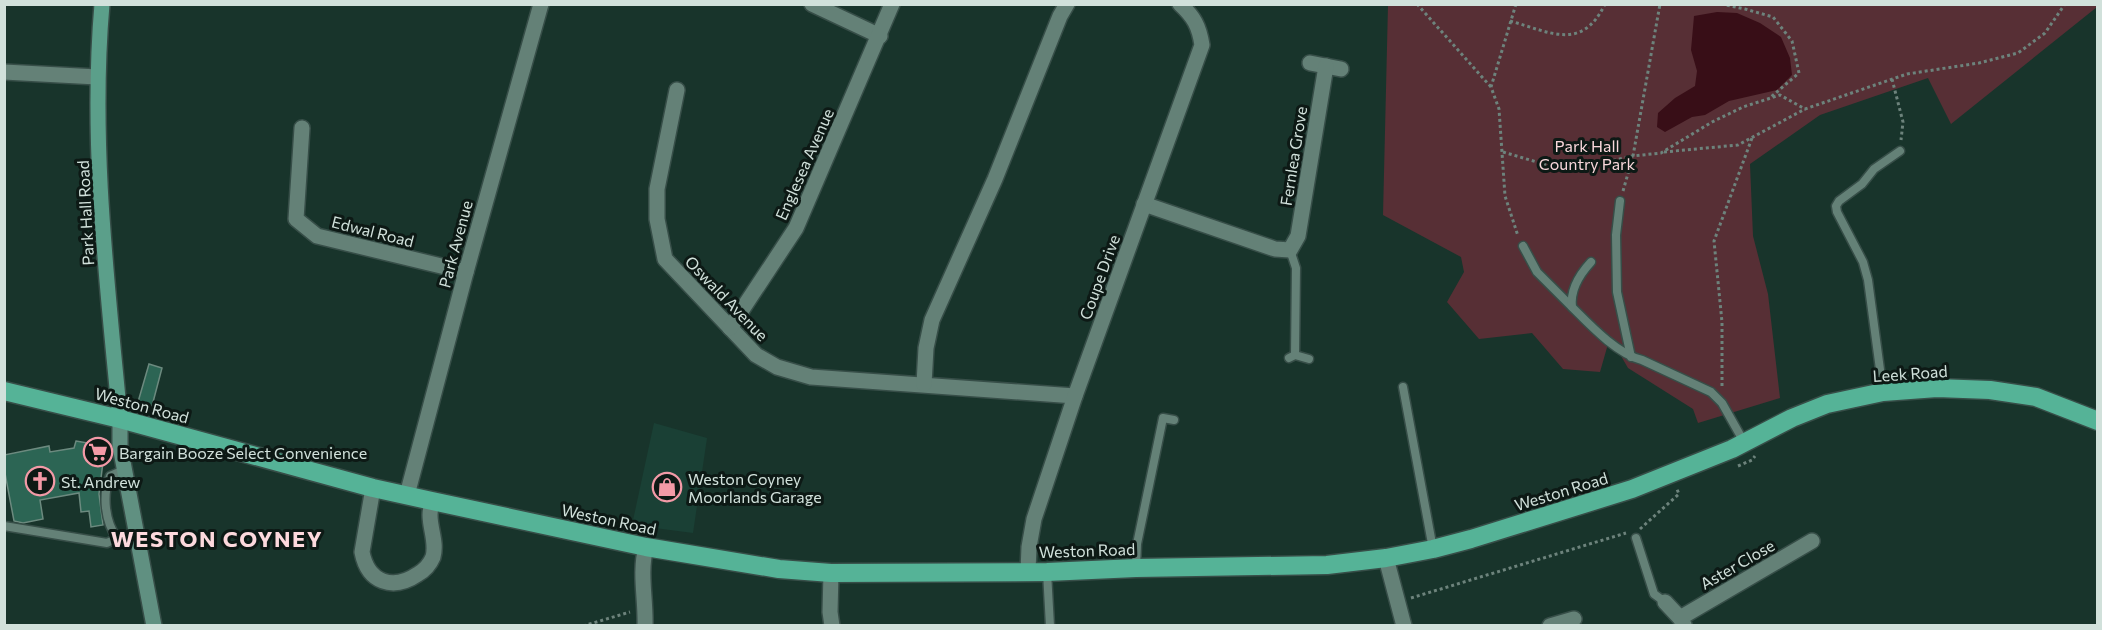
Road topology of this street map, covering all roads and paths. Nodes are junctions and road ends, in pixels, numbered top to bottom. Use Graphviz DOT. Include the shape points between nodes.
graph roads {
  1 [pos="102,4"];
  2 [pos="541,4"];
  3 [pos="812,4"];
  4 [pos="892,4"];
  5 [pos="1067,4"];
  6 [pos="1180,4"];
  7 [pos="1417,4"];
  8 [pos="1516,4"];
  9 [pos="1605,4"];
  10 [pos="1660,4"];
  11 [pos="1721,4"];
  12 [pos="2065,4"];
  13 [pos="1510,21"];
  14 [pos="880,36"];
  15 [pos="1310,63"];
  16 [pos="4,72"];
  17 [pos="98,77"];
  18 [pos="1892,79"];
  19 [pos="1491,87"];
  20 [pos="677,90"];
  21 [pos="1769,98"];
  22 [pos="1805,109"];
  23 [pos="302,128"];
  24 [pos="1752,138"];
  25 [pos="1900,151"];
  26 [pos="1503,152"];
  27 [pos="1661,153"];
  28 [pos="1633,156"];
  29 [pos="1620,201"];
  30 [pos="1144,204"];
  31 [pos="1523,246"];
  32 [pos="1290,250"];
  33 [pos="1591,262"];
  34 [pos="466,272"];
  35 [pos="1572,307"];
  36 [pos="730,328"];
  37 [pos="1631,357"];
  38 [pos="1310,359"];
  39 [pos="924,384"];
  40 [pos="1403,387"];
  41 [pos="4,391"];
  42 [pos="1883,392"];
  43 [pos="1075,396"];
  44 [pos="1722,403"];
  45 [pos="120,419"];
  46 [pos="1174,420"];
  47 [pos="2097,421"];
  48 [pos="1738,446"];
  49 [pos="124,470"];
  50 [pos="1670,475"];
  51 [pos="373,488"];
  52 [pos="407,495"];
  53 [pos="432,501"];
  54 [pos="4,526"];
  55 [pos="1632,535"];
  56 [pos="117,538"];
  57 [pos="138,538"];
  58 [pos="1812,542"];
  59 [pos="646,548"];
  60 [pos="1434,549"];
  61 [pos="1386,558"];
  62 [pos="1136,568"];
  63 [pos="1028,571"];
  64 [pos="1047,572"];
  65 [pos="831,573"];
  66 [pos="1398,602"];
  67 [pos="1665,602"];
  68 [pos="646,606"];
  69 [pos="1574,619"];
  70 [pos="1682,622"];
  71 [pos="1552,625"];
  72 [pos="154,626"];
  73 [pos="583,626"];
  74 [pos="645,626"];
  75 [pos="832,626"];
  76 [pos="1050,626"];
  77 [pos="1404,626"];
  1 -- 17 [label="main road, Park Hall Road"];
  2 -- 34 [label="street, Park Avenue"];
  3 -- 14 [label="street"];
  4 -- 14 [label="street, Englesea Avenue"];
  5 -- 39 [label="street" via="932,320"];
  6 -- 30 [label="street, Coupe Drive" via="1199,27 1202,45"];
  7 -- 19 [label="path"];
  8 -- 13 [label="path"];
  9 -- 13 [label="path" via="1594,23 1580,33 1564,36"];
  10 -- 28 [label="path"];
  11 -- 21 [label="path" via="1773,17 1792,41 1799,73"];
  12 -- 18 [label="path" via="2045,33 2018,52"];
  13 -- 19 [label="path"];
  14 -- 36 [label="street, Englesea Avenue" via="796,228"];
  15 -- 32 [label="street, Fernlea Grove" via="1334,68 1298,236"];
  16 -- 17 [label="street"];
  17 -- 45 [label="main road, Park Hall Road" via="105,247"];
  18 -- 22 [label="path"];
  18 -- 25 [label="path" via="1904,122"];
  19 -- 26 [label="path"];
  20 -- 36 [label="street, Oswald Avenue" via="657,189 660,241 665,259"];
  21 -- 22 [label="path" via="1780,95"];
  21 -- 27 [label="path" via="1712,122"];
  22 -- 24 [label="path"];
  23 -- 34 [label="street, Edwal Road" via="296,219 317,236"];
  24 -- 27 [label="path" via="1738,145"];
  24 -- 44 [label="path" via="1714,242 1722,322"];
  25 -- 42 [label="lane" via="1874,169 1836,206 1866,271"];
  26 -- 28 [label="path" via="1567,171"];
  26 -- 31 [label="path" via="1505,196"];
  27 -- 28 [label="path"];
  28 -- 29 [label="path"];
  29 -- 37 [label="lane" via="1617,292"];
  30 -- 32 [label="street" via="1275,249"];
  30 -- 43 [label="street, Coupe Drive"];
  31 -- 35 [label="lane" via="1537,272"];
  32 -- 38 [label="lane" via="1296,268 1292,357"];
  33 -- 35 [label="lane" via="1571,295"];
  34 -- 52 [label="street, Park Avenue"];
  35 -- 37 [label="lane"];
  36 -- 39 [label="street, Oswald Avenue" via="756,355 777,367 811,377"];
  37 -- 44 [label="lane" via="1711,392"];
  39 -- 43 [label="street, Oswald Avenue"];
  40 -- 60 [label="lane"];
  41 -- 45 [label="highway, Weston Road"];
  42 -- 47 [label="highway, Leek Road" via="1990,390 2036,397"];
  42 -- 48 [label="highway, Leek Road" via="1827,404"];
  43 -- 63 [label="street, Coupe Drive" via="1034,519"];
  44 -- 48 [label="lane"];
  45 -- 49 [label="street"];
  45 -- 51 [label="highway, Weston Road"];
  46 -- 62 [label="lane" via="1162,418 1137,544"];
  48 -- 50 [label="highway, Weston Road"];
  49 -- 56 [label="lane" via="110,476 105,495 110,529"];
  49 -- 57 [label="street"];
  50 -- 55 [label="path" via="1679,494"];
  50 -- 60 [label="highway, Weston Road"];
  51 -- 52 [label="highway, Weston Road"];
  51 -- 53 [label="street" via="363,561 371,574 384,581 408,580 432,560"];
  52 -- 53 [label="highway, Weston Road"];
  53 -- 59 [label="highway, Weston Road"];
  54 -- 56 [label="lane" via="107,543"];
  55 -- 66 [label="path"];
  55 -- 67 [label="lane" via="1654,594"];
  56 -- 57 [label="lane"];
  57 -- 72 [label="street"];
  58 -- 70 [label="street, Aster Close"];
  59 -- 65 [label="highway, Weston Road"];
  59 -- 68 [label="street" via="642,563"];
  60 -- 61 [label="highway, Weston Road"];
  61 -- 62 [label="highway, Weston Road" via="1327,565"];
  61 -- 66 [label="street"];
  62 -- 64 [label="highway, Weston Road"];
  63 -- 64 [label="highway, Weston Road"];
  63 -- 65 [label="highway, Weston Road"];
  64 -- 76 [label="lane"];
  65 -- 75 [label="street"];
  66 -- 77 [label="street"];
  67 -- 70 [label="street"];
  68 -- 73 [label="path"];
  68 -- 74 [label="street"];
  69 -- 71 [label="street"];
}
